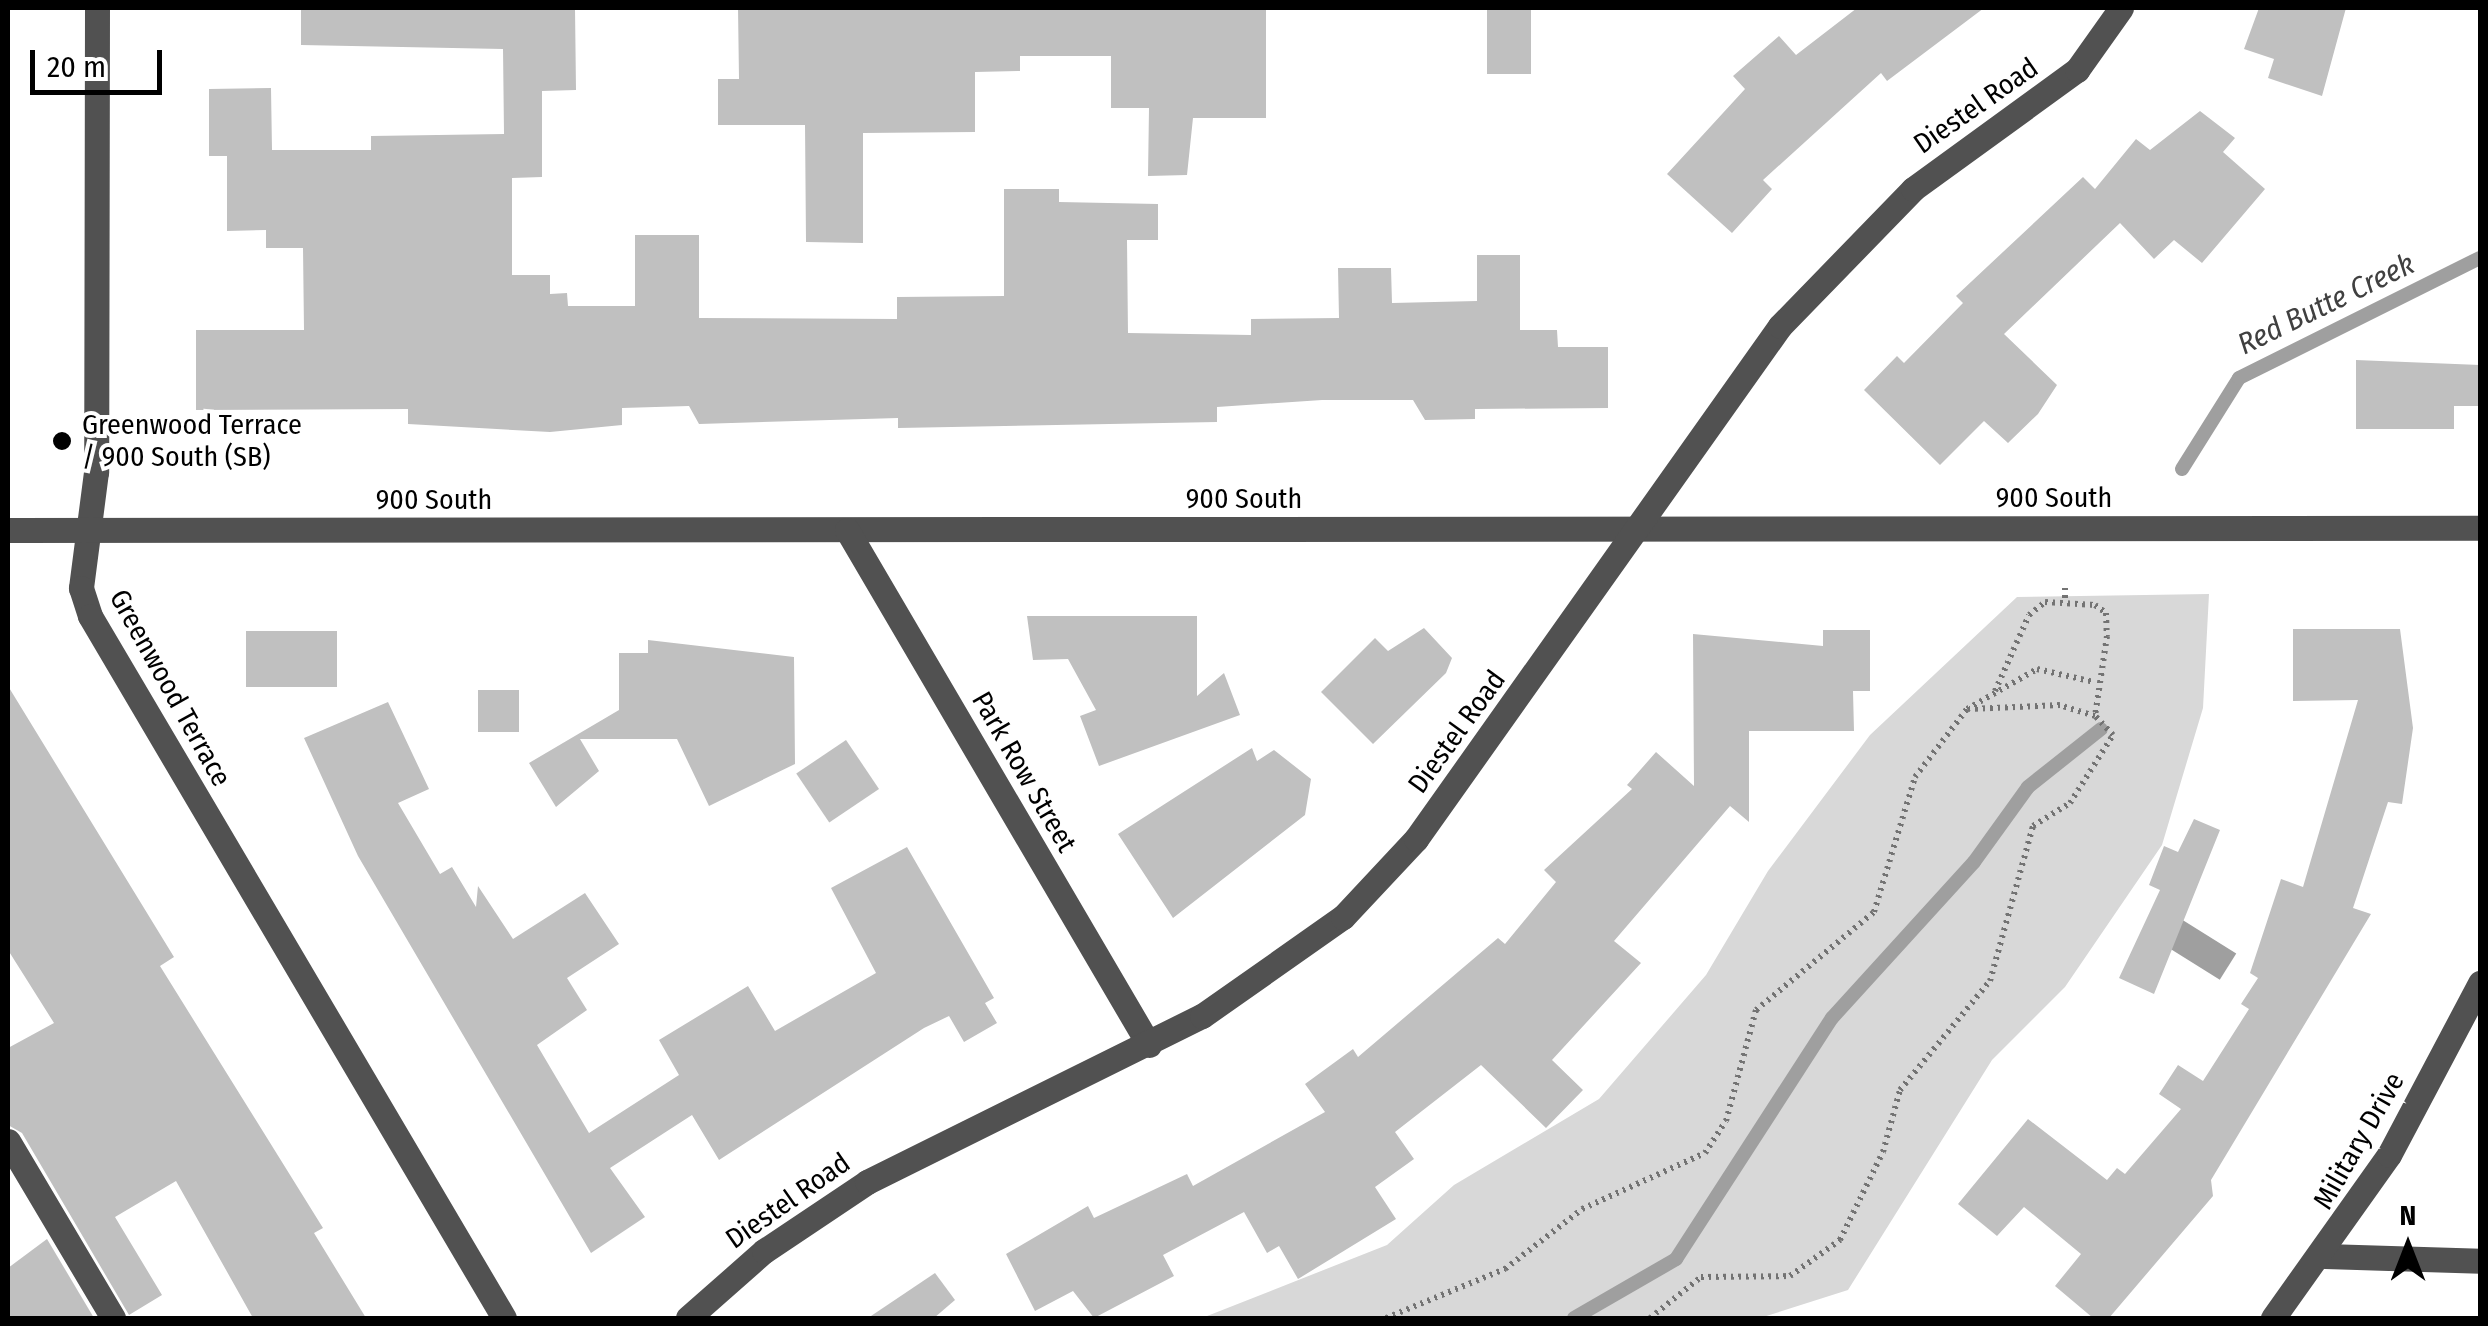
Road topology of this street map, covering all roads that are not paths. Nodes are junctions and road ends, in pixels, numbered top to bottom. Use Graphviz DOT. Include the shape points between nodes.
graph roads {
  1 [pos="97,8"];
  2 [pos="2121,8"];
  3 [pos="1641,528"];
  4 [pos="2480,528"];
  5 [pos="8,530"];
  6 [pos="91,530"];
  7 [pos="848,530"];
  8 [pos="2480,984"];
  9 [pos="1149,1045"];
  10 [pos="8,1141"];
  11 [pos="2325,1256"];
  12 [pos="2480,1260"];
  13 [pos="114,1318"];
  14 [pos="504,1318"];
  15 [pos="688,1318"];
  16 [pos="2274,1318"];
  1 -- 6 [label="street, Greenwood Terrace"];
  2 -- 3 [label="street, Diestel Road" via="2077,70 1913,189 1810,292"];
  3 -- 4 [label="street, 900 South"];
  3 -- 7 [label="street, 900 South"];
  3 -- 9 [label="street, Diestel Road" via="1382,880 1298,954"];
  5 -- 6 [label="street, 900 South"];
  6 -- 7 [label="street, 900 South"];
  6 -- 14 [label="street, Greenwood Terrace" via="81,588 90,616"];
  7 -- 9 [label="street, Park Row Street"];
  8 -- 11 [label="street, Military Drive"];
  9 -- 15 [label="street, Diestel Road" via="867,1182 764,1251"];
  10 -- 13 [label="street"];
  11 -- 12 [label="street"];
  11 -- 16 [label="street, Military Drive"];
}
